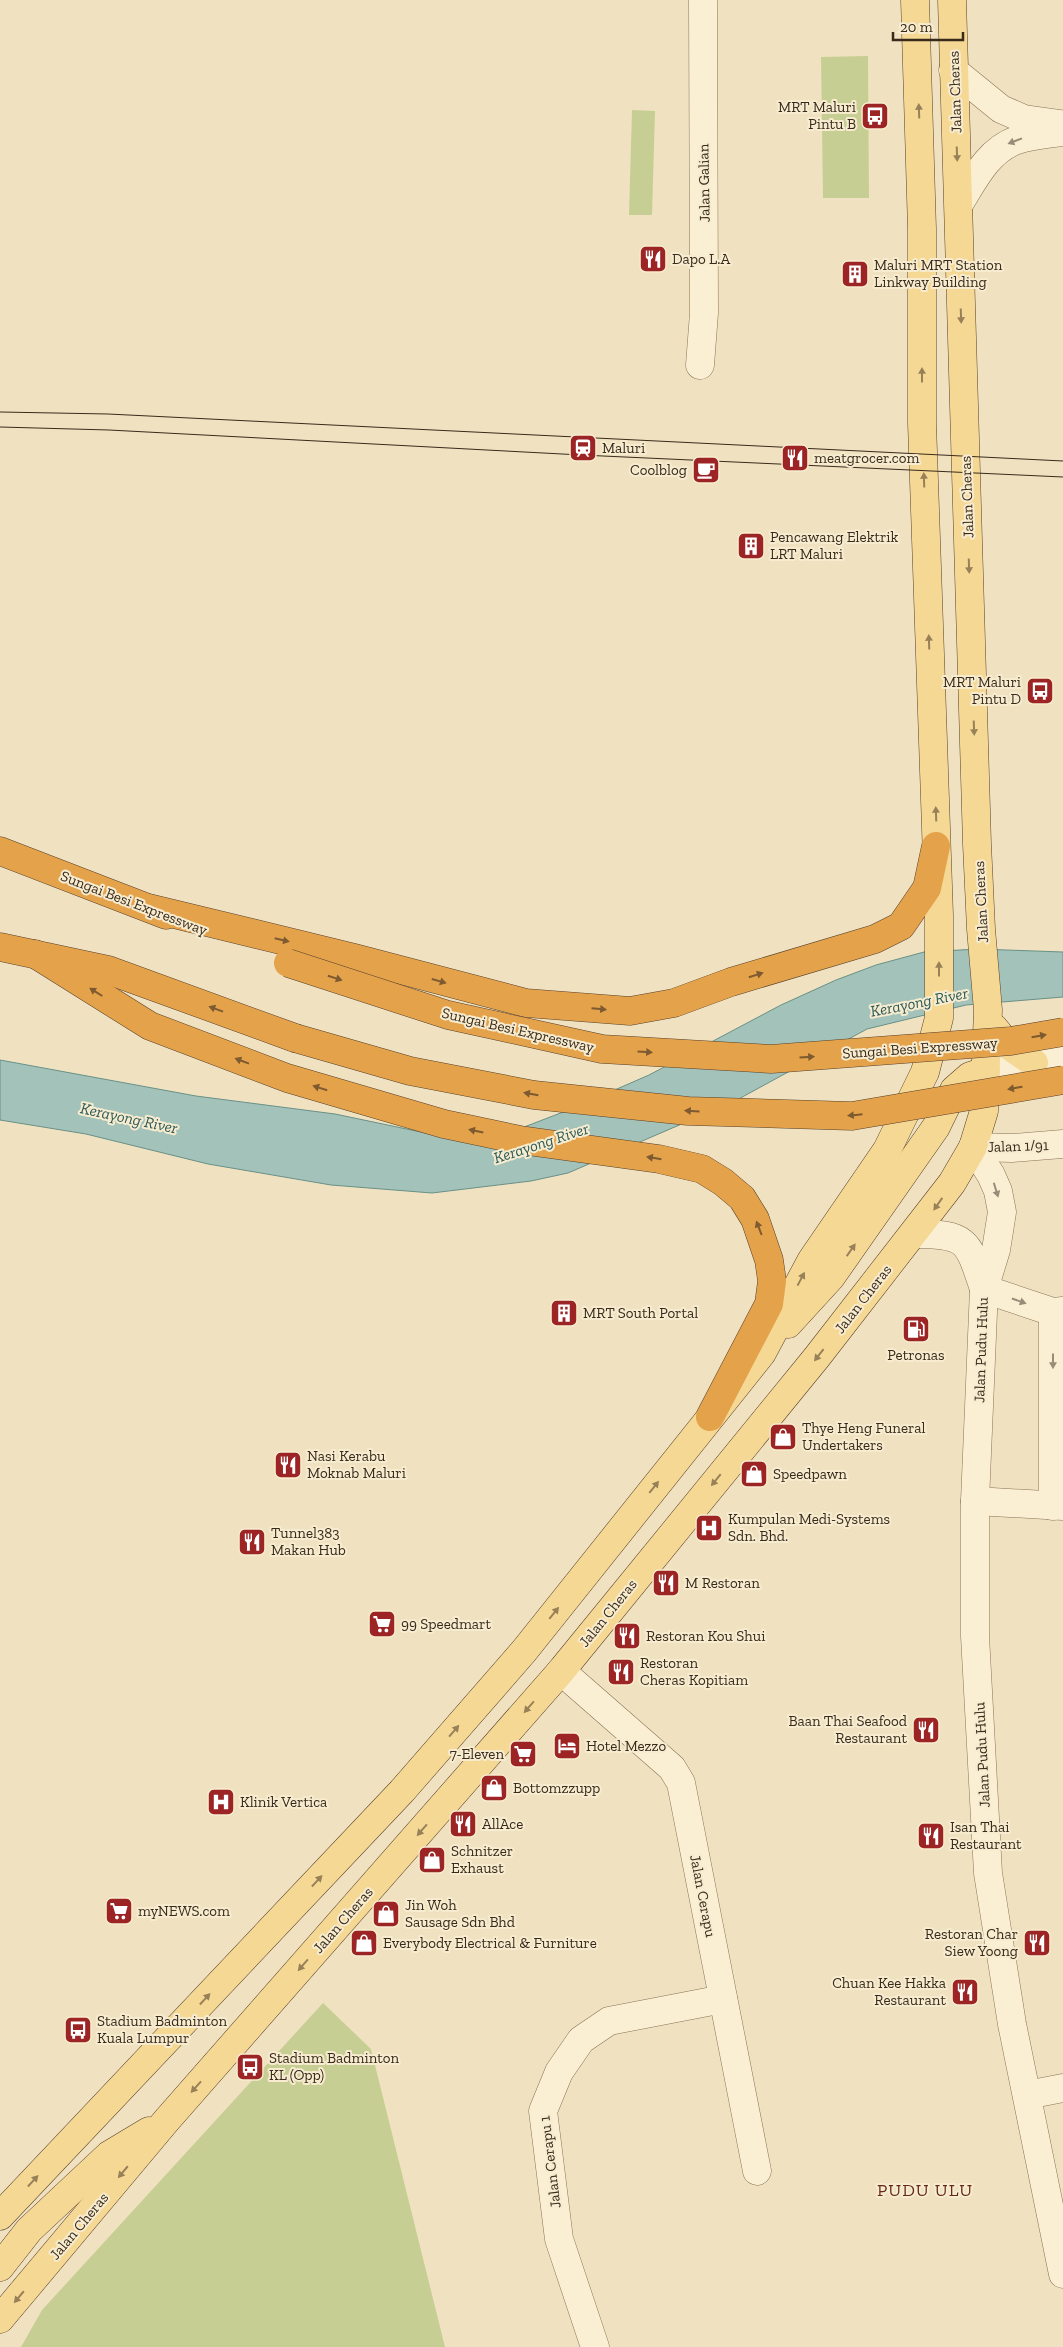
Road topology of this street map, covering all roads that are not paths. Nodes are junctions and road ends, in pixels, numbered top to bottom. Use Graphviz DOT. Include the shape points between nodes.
graph roads {
  1 [pos="703,0"];
  2 [pos="916,0"];
  3 [pos="952,0"];
  4 [pos="953,70"];
  5 [pos="1063,125"];
  6 [pos="1063,132"];
  7 [pos="959,204"];
  8 [pos="700,365"];
  9 [pos="936,846"];
  10 [pos="0,851"];
  11 [pos="149,908"];
  12 [pos="0,947"];
  13 [pos="35,954"];
  14 [pos="988,1015"];
  15 [pos="1063,1032"];
  16 [pos="1063,1058"];
  17 [pos="1034,1063"];
  18 [pos="986,1070"];
  19 [pos="1063,1080"];
  20 [pos="913,1101"];
  21 [pos="936,1127"];
  22 [pos="1063,1144"];
  23 [pos="973,1148"];
  24 [pos="915,1234"];
  25 [pos="984,1289"];
  26 [pos="1058,1312"];
  27 [pos="762,1353"];
  28 [pos="710,1417"];
  29 [pos="975,1501"];
  30 [pos="1058,1506"];
  31 [pos="561,1670"];
  32 [pos="723,1999"];
  33 [pos="1063,2088"];
  34 [pos="1027,2095"];
  35 [pos="166,2122"];
  36 [pos="757,2171"];
  37 [pos="0,2216"];
  38 [pos="0,2266"];
  39 [pos="1063,2274"];
  40 [pos="0,2319"];
  41 [pos="595,2347"];
  1 -- 8 [label="street, Jalan Galian" via="704,313"];
  9 -- 2 [label="main road, one-way" via="922,423 922,229"];
  3 -- 4 [label="main road, Jalan Cheras"];
  4 -- 5 [label="street" via="1001,109 1024,118"];
  4 -- 7 [label="main road, Jalan Cheras, one-way"];
  6 -- 7 [label="street, one-way" via="1017,140 1002,147 988,160"];
  7 -- 14 [label="main road, Jalan Cheras, one-way" via="981,930"];
  11 -- 9 [label="highway, one-way" via="526,1003 630,1011 674,1002 875,939 901,926 927,888"];
  20 -- 9 [label="main road, one-way" via="925,1072 939,1018"];
  10 -- 11 [label="highway, Sungai Besi Expressway"];
  11 -- 15 [label="highway, Sungai Besi Expressway, one-way, bridge" via="288,963 448,1015 602,1049 771,1059 1010,1041"];
  12 -- 13 [label="highway"];
  19 -- 13 [label="highway, one-way, bridge" via="852,1116 688,1111 534,1096 410,1071 295,1038 108,970"];
  28 -- 13 [label="highway, one-way" via="769,1304 772,1281 763,1239 746,1205 722,1182 702,1169 659,1159 520,1140 444,1124 287,1078 150,1026"];
  14 -- 17 [label="main road" via="1008,1045"];
  14 -- 18 [label="main road, Jalan Cheras"];
  16 -- 17 [label="street"];
  17 -- 18 [label="street"];
  18 -- 21 [label="main road" via="970,1076 954,1090"];
  18 -- 23 [label="main road, Jalan Cheras" via="984,1111"];
  20 -- 21 [label="main road"];
  27 -- 20 [label="main road, one-way" via="811,1261 887,1150"];
  21 -- 23 [label="main road"];
  27 -- 21 [label="main road, one-way" via="831,1278"];
  22 -- 23 [label="street, Jalan 1/91"];
  23 -- 24 [label="main road, Jalan Cheras, one-way" via="952,1184"];
  23 -- 25 [label="street, Jalan Pudu Hulu, one-way" via="991,1175 1002,1212 996,1250"];
  24 -- 25 [label="street, Jalan Pudu Hulu" via="943,1234 958,1238 971,1251"];
  24 -- 31 [label="main road, Jalan Cheras, one-way"];
  25 -- 26 [label="street, one-way"];
  25 -- 29 [label="street, Jalan Pudu Hulu"];
  26 -- 30 [label="street, one-way"];
  27 -- 28 [label="main road"];
  37 -- 28 [label="main road, one-way" via="402,1791 524,1651"];
  29 -- 30 [label="street"];
  29 -- 34 [label="street, Jalan Pudu Hulu" via="975,1636 988,1873"];
  31 -- 32 [label="street, Jalan Cerapu" via="662,1758 681,1783"];
  31 -- 35 [label="main road, Jalan Cheras, one-way"];
  32 -- 36 [label="street, Jalan Cerapu"];
  32 -- 41 [label="street, Jalan Cerapu 1" via="609,2021 581,2040 559,2072 543,2111 559,2239"];
  33 -- 34 [label="street"];
  34 -- 39 [label="street, Jalan Pudu Hulu"];
  35 -- 38 [label="main road" via="109,2155 29,2230"];
  35 -- 40 [label="main road, Jalan Cheras, one-way"];
}
